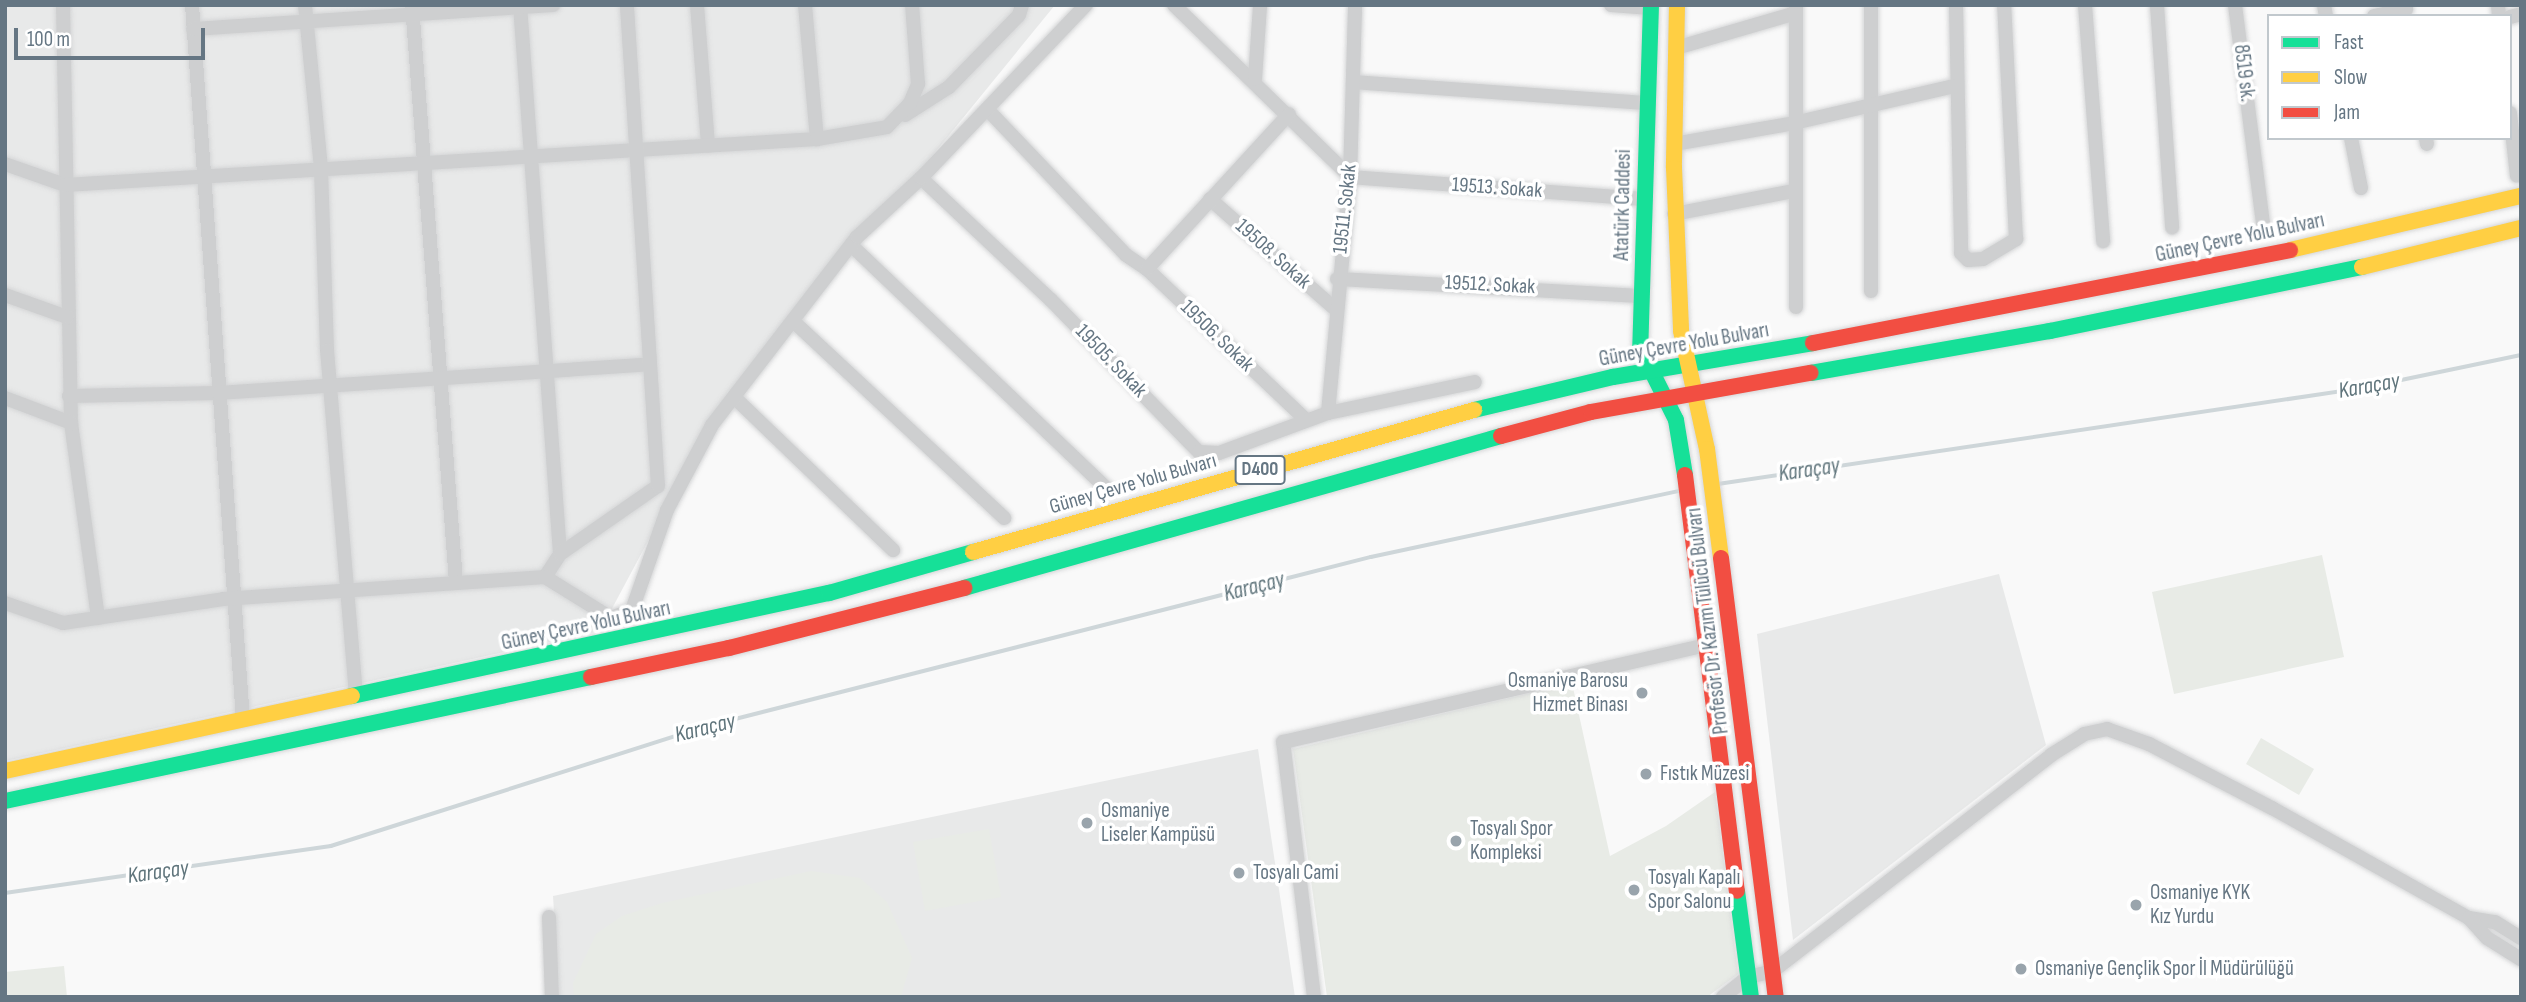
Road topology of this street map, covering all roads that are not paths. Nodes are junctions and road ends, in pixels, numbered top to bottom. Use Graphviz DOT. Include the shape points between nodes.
graph roads {
  1 [pos="63,5"];
  2 [pos="192,5"];
  3 [pos="306,5"];
  4 [pos="554,5"];
  5 [pos="627,5"];
  6 [pos="697,5"];
  7 [pos="804,5"];
  8 [pos="912,5"];
  9 [pos="1086,5"];
  10 [pos="1174,5"];
  11 [pos="1260,5"];
  12 [pos="1355,5"];
  13 [pos="1611,5"];
  14 [pos="1677,5"];
  15 [pos="1871,5"];
  16 [pos="1955,5"];
  17 [pos="2004,5"];
  18 [pos="2085,5"];
  19 [pos="2157,5"];
  20 [pos="2235,5"];
  21 [pos="520,7"];
  22 [pos="1022,7"];
  23 [pos="1651,7"];
  24 [pos="1796,9"];
  25 [pos="413,10"];
  26 [pos="2406,10"];
  27 [pos="2385,14"];
  28 [pos="307,22"];
  29 [pos="193,29"];
  30 [pos="1676,48"];
  31 [pos="1255,79"];
  32 [pos="1353,82"];
  33 [pos="1954,86"];
  34 [pos="1645,103"];
  35 [pos="1870,106"];
  36 [pos="988,109"];
  37 [pos="1289,114"];
  38 [pos="1794,123"];
  39 [pos="887,127"];
  40 [pos="2512,131"];
  41 [pos="817,139"];
  42 [pos="2351,140"];
  43 [pos="1674,144"];
  44 [pos="708,146"];
  45 [pos="635,150"];
  46 [pos="528,157"];
  47 [pos="426,163"];
  48 [pos="5,164"];
  49 [pos="321,169"];
  50 [pos="2517,176"];
  51 [pos="201,177"];
  52 [pos="1350,177"];
  53 [pos="921,178"];
  54 [pos="65,185"];
  55 [pos="2361,188"];
  56 [pos="1793,191"];
  57 [pos="2521,196"];
  58 [pos="1210,198"];
  59 [pos="1643,199"];
  60 [pos="1674,214"];
  61 [pos="2263,223"];
  62 [pos="2172,227"];
  63 [pos="2521,228"];
  64 [pos="2103,240"];
  65 [pos="851,245"];
  66 [pos="1147,269"];
  67 [pos="1337,279"];
  68 [pos="1871,291"];
  69 [pos="5,295"];
  70 [pos="1642,296"];
  71 [pos="1796,307"];
  72 [pos="1335,309"];
  73 [pos="68,317"];
  74 [pos="793,321"];
  75 [pos="649,364"];
  76 [pos="1687,364"];
  77 [pos="1655,369"];
  78 [pos="547,371"];
  79 [pos="443,378"];
  80 [pos="1475,382"];
  81 [pos="330,386"];
  82 [pos="218,393"];
  83 [pos="1697,395"];
  84 [pos="69,396"];
  85 [pos="734,397"];
  86 [pos="5,398"];
  87 [pos="1666,398"];
  88 [pos="1328,413"];
  89 [pos="1306,420"];
  90 [pos="71,424"];
  91 [pos="1108,490"];
  92 [pos="1004,518"];
  93 [pos="893,550"];
  94 [pos="560,554"];
  95 [pos="545,577"];
  96 [pos="456,582"];
  97 [pos="346,590"];
  98 [pos="236,598"];
  99 [pos="5,603"];
  100 [pos="98,618"];
  101 [pos="1706,646"];
  102 [pos="356,696"];
  103 [pos="243,720"];
  104 [pos="5,771"];
  105 [pos="5,801"];
  106 [pos="549,917"];
  107 [pos="2469,918"];
  108 [pos="2521,938"];
  109 [pos="2521,960"];
  110 [pos="1773,971"];
  111 [pos="1748,977"];
  112 [pos="552,997"];
  113 [pos="1314,997"];
  114 [pos="1723,997"];
  115 [pos="1751,997"];
  116 [pos="1776,997"];
  1 -- 54 [label="street"];
  2 -- 29 [label="street"];
  3 -- 28 [label="street"];
  4 -- 21 [label="street"];
  5 -- 45 [label="street"];
  6 -- 44 [label="street"];
  7 -- 41 [label="street"];
  8 -- 39 [label="street" via="918,84 910,103"];
  9 -- 36 [label="street"];
  10 -- 31 [label="street"];
  11 -- 31 [label="street"];
  12 -- 32 [label="street, 19511. Sokak"];
  13 -- 23 [label="street"];
  14 -- 30 [label="main road"];
  15 -- 35 [label="street"];
  16 -- 33 [label="street"];
  17 -- 33 [label="street" via="2016,239 1983,260 1968,260 1961,253"];
  18 -- 64 [label="street"];
  19 -- 62 [label="street"];
  20 -- 61 [label="street, 8519 sk."];
  21 -- 25 [label="street"];
  21 -- 46 [label="street"];
  22 -- 39 [label="street" via="949,87"];
  23 -- 34 [label="main road, Atatürk Caddesi"];
  24 -- 30 [label="street"];
  24 -- 38 [label="street"];
  25 -- 28 [label="street"];
  25 -- 47 [label="street"];
  26 -- 27 [label="street"];
  28 -- 29 [label="street"];
  28 -- 49 [label="street"];
  29 -- 51 [label="street"];
  30 -- 43 [label="main road"];
  31 -- 37 [label="street"];
  32 -- 34 [label="street"];
  32 -- 52 [label="street, 19511. Sokak"];
  33 -- 35 [label="street"];
  34 -- 59 [label="main road, Atatürk Caddesi"];
  35 -- 38 [label="street"];
  35 -- 68 [label="street"];
  36 -- 53 [label="street"];
  36 -- 66 [label="street, 19506. Sokak" via="1126,255"];
  37 -- 52 [label="street"];
  37 -- 58 [label="street"];
  38 -- 43 [label="street"];
  38 -- 56 [label="street"];
  39 -- 41 [label="street"];
  40 -- 50 [label="street"];
  41 -- 44 [label="street"];
  42 -- 55 [label="street"];
  43 -- 60 [label="main road"];
  44 -- 45 [label="street"];
  45 -- 46 [label="street"];
  45 -- 75 [label="street"];
  46 -- 47 [label="street"];
  46 -- 78 [label="street"];
  47 -- 49 [label="street"];
  47 -- 79 [label="street"];
  48 -- 54 [label="street"];
  49 -- 51 [label="street"];
  49 -- 81 [label="street"];
  51 -- 54 [label="street"];
  51 -- 82 [label="street"];
  52 -- 59 [label="street, 19513. Sokak"];
  52 -- 67 [label="street, 19511. Sokak"];
  53 -- 65 [label="street"];
  53 -- 89 [label="street, 19505. Sokak" via="1090,338 1189,446 1219,453"];
  54 -- 73 [label="street"];
  56 -- 60 [label="street"];
  56 -- 71 [label="street"];
  57 -- 76 [label="main road, Güney Çevre Yolu Bulvarı / D400" via="2246,260"];
  58 -- 66 [label="street"];
  58 -- 72 [label="street, 19508. Sokak"];
  59 -- 70 [label="main road, Atatürk Caddesi"];
  60 -- 76 [label="main road" via="1675,274"];
  63 -- 83 [label="main road, D400" via="2358,268 2050,331"];
  65 -- 74 [label="street"];
  65 -- 91 [label="street"];
  66 -- 89 [label="street, 19506. Sokak"];
  67 -- 70 [label="street, 19512. Sokak"];
  67 -- 72 [label="street, 19511. Sokak"];
  69 -- 73 [label="street"];
  70 -- 77 [label="main road, Atatürk Caddesi" via="1640,348"];
  72 -- 88 [label="street, 19511. Sokak"];
  73 -- 84 [label="street"];
  74 -- 85 [label="street"];
  74 -- 92 [label="street"];
  75 -- 78 [label="street"];
  75 -- 94 [label="street" via="658,486"];
  76 -- 77 [label="main road, Güney Çevre Yolu Bulvarı / D400"];
  76 -- 83 [label="main road"];
  77 -- 87 [label="main road, Atatürk Caddesi"];
  77 -- 102 [label="main road, Güney Çevre Yolu Bulvarı / D400" via="1507,401 829,593"];
  78 -- 79 [label="street"];
  78 -- 94 [label="street"];
  79 -- 81 [label="street"];
  79 -- 96 [label="street"];
  80 -- 88 [label="street, 19505. Sokak"];
  81 -- 82 [label="street"];
  81 -- 97 [label="street"];
  82 -- 84 [label="street"];
  82 -- 98 [label="street"];
  83 -- 87 [label="main road, D400"];
  83 -- 110 [label="main road, Profesör Dr. Kazım Tülücü Bulvarı" via="1730,611 1752,834"];
  84 -- 90 [label="street"];
  85 -- 93 [label="street"];
  85 -- 95 [label="street" via="712,425 667,510 632,610 611,618"];
  86 -- 90 [label="street"];
  87 -- 101 [label="main road, Profesör Dr. Kazım Tülücü Bulvarı" via="1682,455"];
  87 -- 105 [label="main road, D400" via="1591,412 1350,476 920,601 729,648"];
  88 -- 89 [label="street, 19505. Sokak"];
  90 -- 100 [label="street"];
  94 -- 95 [label="street"];
  95 -- 96 [label="street"];
  96 -- 97 [label="street"];
  97 -- 98 [label="street"];
  97 -- 102 [label="street"];
  98 -- 100 [label="street"];
  98 -- 103 [label="street"];
  99 -- 100 [label="street" via="63,622"];
  101 -- 111 [label="main road, Profesör Dr. Kazım Tülücü Bulvarı"];
  101 -- 113 [label="street" via="1283,742"];
  102 -- 103 [label="main road, Güney Çevre Yolu Bulvarı / D400"];
  103 -- 104 [label="main road, Güney Çevre Yolu Bulvarı / D400"];
  106 -- 112 [label="street"];
  107 -- 108 [label="street" via="2495,922"];
  107 -- 109 [label="street" via="2487,938"];
  107 -- 110 [label="street" via="2272,808 2149,744 2107,729 2084,734 2051,755"];
  110 -- 111 [label="street"];
  110 -- 116 [label="main road, Profesör Dr. Kazım Tülücü Bulvarı"];
  111 -- 114 [label="street"];
  111 -- 115 [label="main road, Profesör Dr. Kazım Tülücü Bulvarı"];
}
